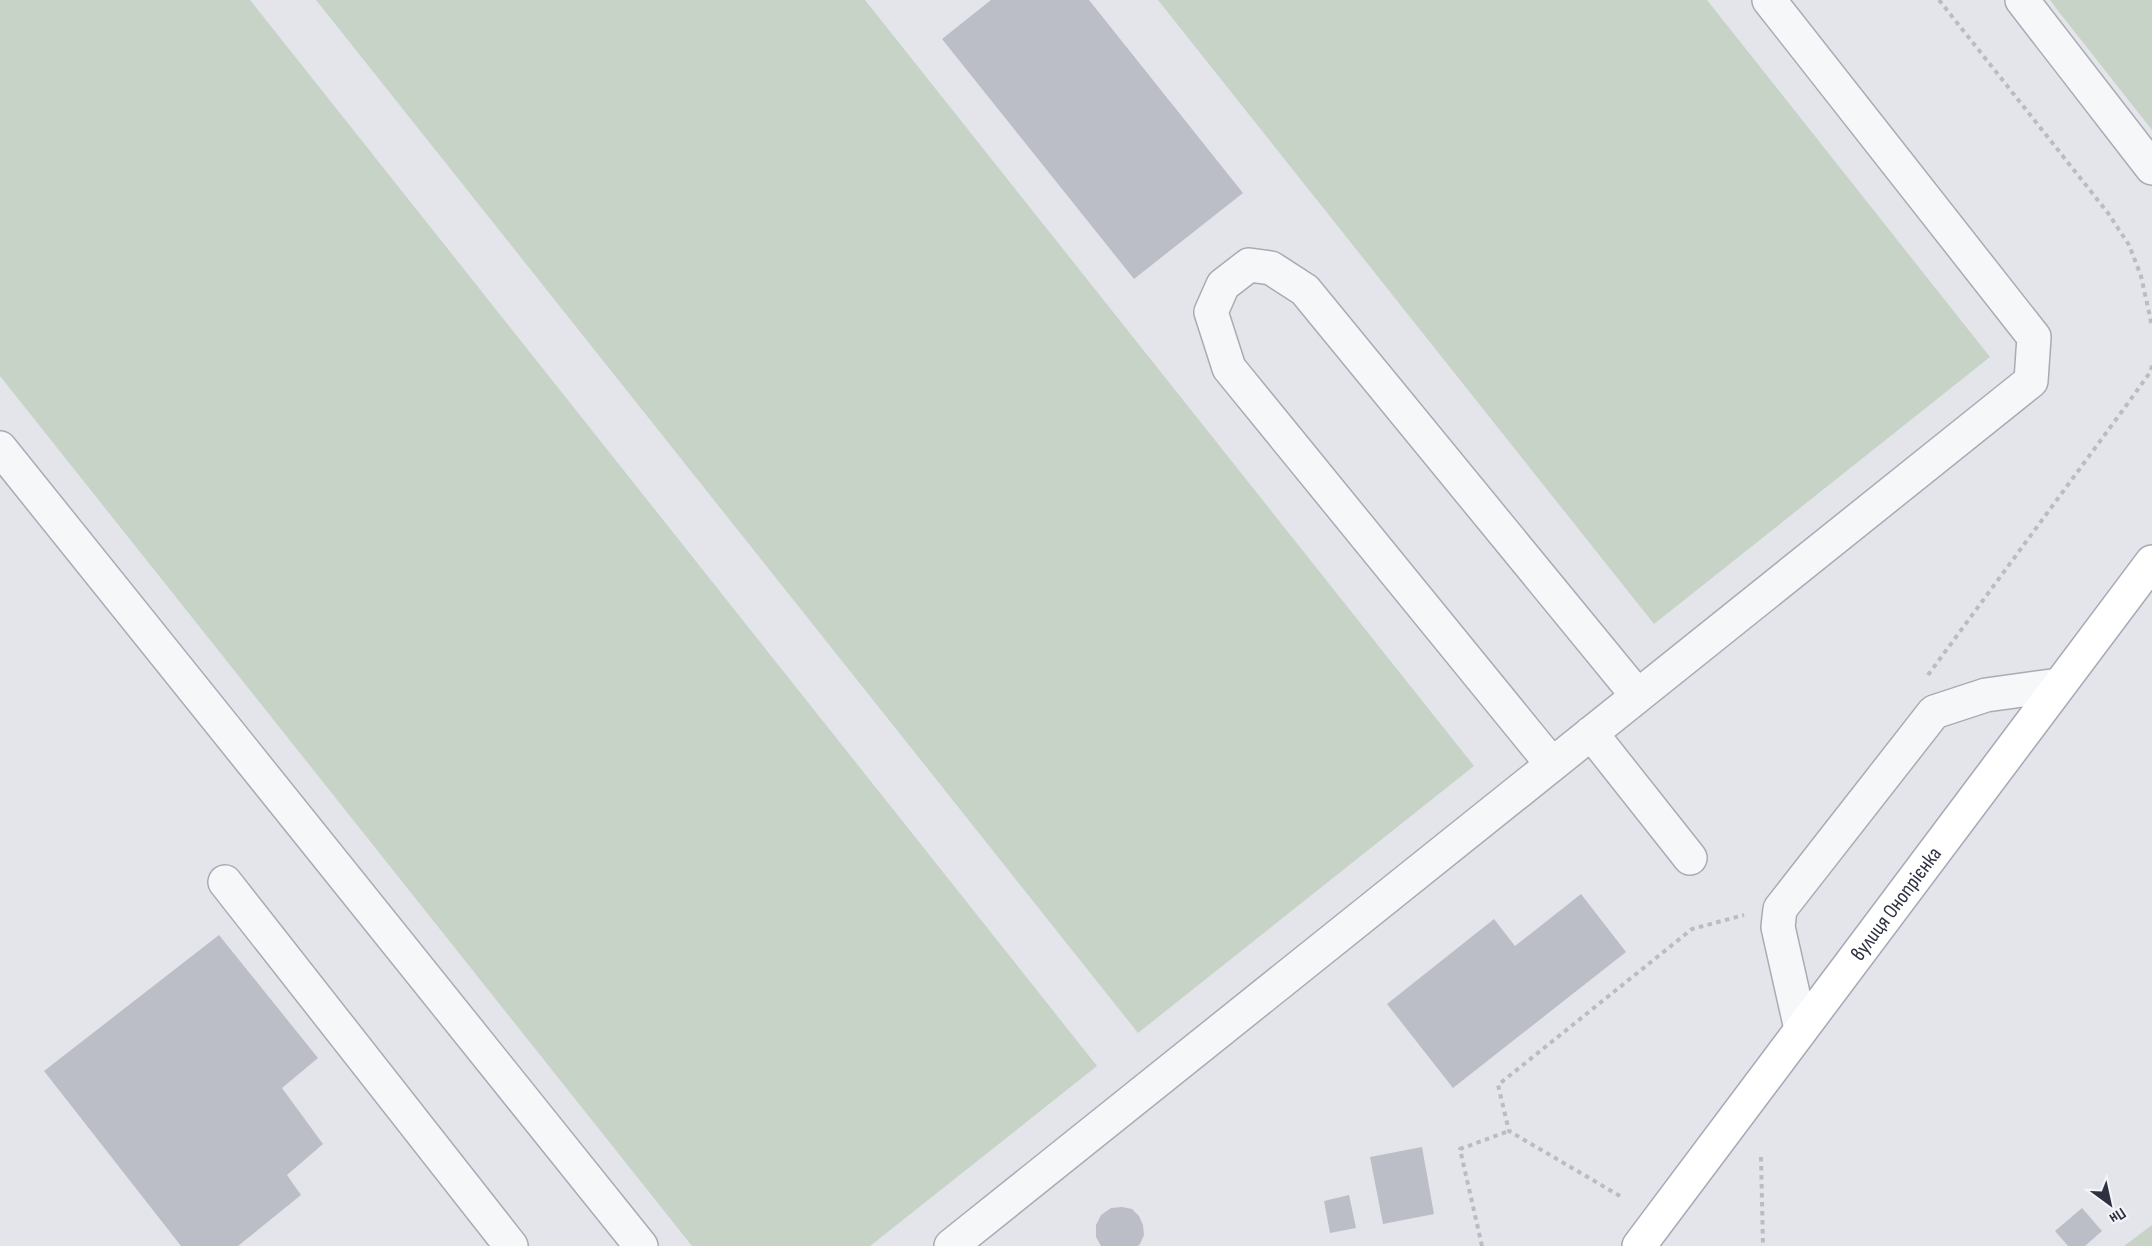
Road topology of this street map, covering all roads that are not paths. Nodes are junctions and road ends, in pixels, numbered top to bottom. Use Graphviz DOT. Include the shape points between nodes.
graph roads {
  1 [pos="1769,0"];
  2 [pos="2022,0"];
  3 [pos="2152,168"];
  4 [pos="0,448"];
  5 [pos="2152,562"];
  6 [pos="2059,686"];
  7 [pos="1637,695"];
  8 [pos="1591,733"];
  9 [pos="1551,763"];
  10 [pos="1690,858"];
  11 [pos="225,882"];
  12 [pos="1801,1029"];
  13 [pos="511,1246"];
  14 [pos="641,1246"];
  15 [pos="951,1246"];
  16 [pos="1640,1246"];
  1 -- 7 [label="street" via="2034,337 2031,381"];
  2 -- 3 [label="street"];
  4 -- 14 [label="street"];
  5 -- 6 [label="main road, вулиця Онопрієнка"];
  6 -- 12 [label="main road, вулиця Онопрієнка"];
  6 -- 12 [label="street" via="1986,695 1934,712 1780,909 1779,927"];
  7 -- 8 [label="street"];
  7 -- 9 [label="street" via="1305,290 1271,268 1249,265 1223,285 1211,312 1229,368"];
  8 -- 9 [label="street"];
  8 -- 10 [label="street"];
  9 -- 15 [label="street"];
  11 -- 13 [label="street"];
  12 -- 16 [label="main road, вулиця Онопрієнка"];
}
